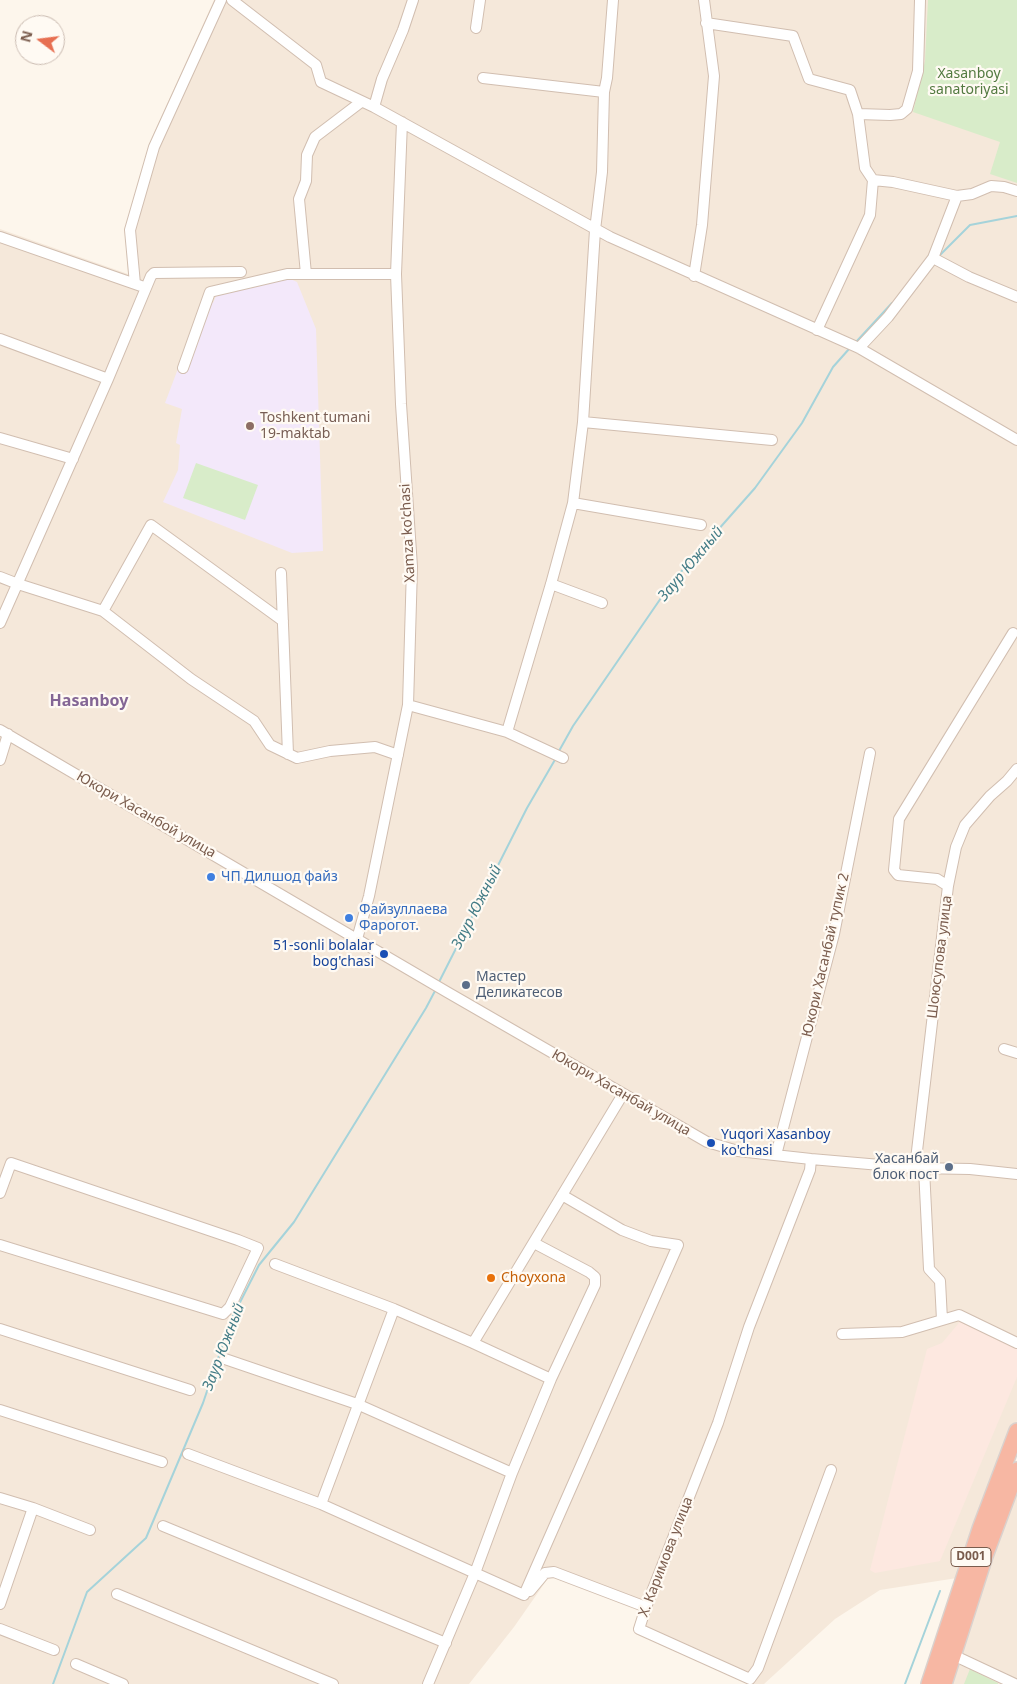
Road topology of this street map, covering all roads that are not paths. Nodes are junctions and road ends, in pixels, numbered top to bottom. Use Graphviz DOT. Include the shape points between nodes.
graph roads {
  1 [pos="221,0"];
  2 [pos="232,0"];
  3 [pos="413,0"];
  4 [pos="480,0"];
  5 [pos="613,0"];
  6 [pos="704,0"];
  7 [pos="920,0"];
  8 [pos="706,23"];
  9 [pos="476,28"];
  10 [pos="483,78"];
  11 [pos="604,92"];
  12 [pos="361,102"];
  13 [pos="374,107"];
  14 [pos="858,114"];
  15 [pos="402,122"];
  16 [pos="873,180"];
  17 [pos="1017,191"];
  18 [pos="957,196"];
  19 [pos="595,230"];
  20 [pos="0,236"];
  21 [pos="933,258"];
  22 [pos="241,272"];
  23 [pos="306,274"];
  24 [pos="396,274"];
  25 [pos="694,276"];
  26 [pos="136,284"];
  27 [pos="147,288"];
  28 [pos="1017,296"];
  29 [pos="817,330"];
  30 [pos="0,339"];
  31 [pos="859,348"];
  32 [pos="183,368"];
  33 [pos="108,380"];
  34 [pos="583,422"];
  35 [pos="0,438"];
  36 [pos="772,440"];
  37 [pos="1017,440"];
  38 [pos="73,459"];
  39 [pos="573,503"];
  40 [pos="701,524"];
  41 [pos="281,573"];
  42 [pos="0,577"];
  43 [pos="18,584"];
  44 [pos="551,584"];
  45 [pos="602,603"];
  46 [pos="102,611"];
  47 [pos="283,621"];
  48 [pos="0,622"];
  49 [pos="1013,633"];
  50 [pos="408,706"];
  51 [pos="4,732"];
  52 [pos="507,732"];
  53 [pos="870,753"];
  54 [pos="288,754"];
  55 [pos="398,755"];
  56 [pos="563,758"];
  57 [pos="0,760"];
  58 [pos="1017,768"];
  59 [pos="948,886"];
  60 [pos="357,938"];
  61 [pos="447,992"];
  62 [pos="1004,1049"];
  63 [pos="1017,1053"];
  64 [pos="623,1094"];
  65 [pos="776,1155"];
  66 [pos="811,1159"];
  67 [pos="920,1168"];
  68 [pos="1017,1174"];
  69 [pos="0,1193"];
  70 [pos="562,1196"];
  71 [pos="534,1243"];
  72 [pos="0,1245"];
  73 [pos="275,1264"];
  74 [pos="394,1309"];
  75 [pos="942,1320"];
  76 [pos="0,1329"];
  77 [pos="842,1334"];
  78 [pos="473,1343"];
  79 [pos="1017,1343"];
  80 [pos="225,1358"];
  81 [pos="551,1380"];
  82 [pos="190,1390"];
  83 [pos="358,1404"];
  84 [pos="0,1410"];
  85 [pos="1017,1431"];
  86 [pos="188,1454"];
  87 [pos="162,1462"];
  88 [pos="831,1470"];
  89 [pos="1017,1470"];
  90 [pos="512,1473"];
  91 [pos="0,1498"];
  92 [pos="322,1504"];
  93 [pos="33,1508"];
  94 [pos="163,1526"];
  95 [pos="90,1530"];
  96 [pos="541,1570"];
  97 [pos="475,1573"];
  98 [pos="117,1594"];
  99 [pos="0,1604"];
  100 [pos="646,1607"];
  101 [pos="0,1629"];
  102 [pos="446,1643"];
  103 [pos="54,1650"];
  104 [pos="953,1655"];
  105 [pos="76,1664"];
  106 [pos="123,1684"];
  107 [pos="333,1684"];
  108 [pos="428,1684"];
  109 [pos="929,1684"];
  110 [pos="944,1684"];
  111 [pos="1015,1684"];
  1 -- 26 [label="street" via="154,147 130,230"];
  2 -- 12 [label="street" via="316,65 321,82"];
  3 -- 13 [label="street"];
  4 -- 9 [label="street"];
  5 -- 11 [label="street"];
  6 -- 8 [label="street"];
  7 -- 14 [label="street" via="918,71 908,109 901,114"];
  8 -- 14 [label="street" via="793,36 809,80 850,90"];
  8 -- 25 [label="street" via="714,76 713,102"];
  10 -- 11 [label="street"];
  11 -- 19 [label="street" via="602,172"];
  12 -- 13 [label="street"];
  12 -- 23 [label="street" via="315,137 306,155 306,181 299,198"];
  13 -- 15 [label="street"];
  14 -- 16 [label="street" via="865,168"];
  15 -- 19 [label="street"];
  15 -- 24 [label="street, Xamza ko'chasi"];
  16 -- 18 [label="street"];
  16 -- 29 [label="street" via="870,215"];
  17 -- 18 [label="street" via="991,186"];
  18 -- 21 [label="street"];
  19 -- 25 [label="street"];
  19 -- 34 [label="street"];
  20 -- 26 [label="street"];
  21 -- 28 [label="street"];
  21 -- 31 [label="street" via="888,317"];
  22 -- 27 [label="street" via="154,273"];
  23 -- 24 [label="street"];
  23 -- 32 [label="street" via="287,274 210,292"];
  24 -- 50 [label="street, Xamza ko'chasi" via="412,567"];
  25 -- 29 [label="street"];
  26 -- 27 [label="street"];
  27 -- 33 [label="street"];
  29 -- 31 [label="street"];
  30 -- 33 [label="street"];
  31 -- 37 [label="street"];
  33 -- 38 [label="street"];
  34 -- 36 [label="street"];
  34 -- 39 [label="street"];
  35 -- 38 [label="street"];
  38 -- 43 [label="street"];
  39 -- 40 [label="street"];
  39 -- 44 [label="street"];
  41 -- 47 [label="street"];
  42 -- 43 [label="street"];
  43 -- 46 [label="street"];
  43 -- 48 [label="street"];
  44 -- 45 [label="street"];
  44 -- 52 [label="street"];
  46 -- 47 [label="street" via="151,525"];
  46 -- 54 [label="street" via="191,679 254,721 270,744"];
  47 -- 54 [label="street"];
  49 -- 59 [label="street" via="899,818 894,870 898,875 937,879"];
  50 -- 52 [label="street"];
  50 -- 55 [label="street, Xamza ko'chasi"];
  51 -- 57 [label="street"];
  51 -- 60 [label="street, Юкори Хасанбой улица"];
  52 -- 56 [label="street"];
  53 -- 65 [label="street, Юкори Хасанбай тупик 2" via="834,934"];
  54 -- 55 [label="street" via="297,758 375,747"];
  55 -- 60 [label="street, Xamza ko'chasi" via="369,896"];
  58 -- 59 [label="street, Шоюсупова улица" via="961,832"];
  59 -- 67 [label="street, Шоюсупова улица"];
  60 -- 61 [label="street, Юкори Хасанбой улица"];
  61 -- 64 [label="street, Юкори Хасанбай улица"];
  62 -- 63 [label="street"];
  64 -- 65 [label="street, Юкори Хасанбай улица" via="715,1145"];
  64 -- 70 [label="street"];
  65 -- 66 [label="street, Юкори Хасанбай улица"];
  66 -- 67 [label="street, Юкори Хасанбай улица"];
  66 -- 100 [label="street, Х. Каримова улица" via="810,1170 749,1327 718,1423"];
  67 -- 68 [label="street, Юкори Хасанбай улица"];
  67 -- 75 [label="street, Шоюсупова улица" via="929,1269 940,1281"];
  69 -- 72 [label="street" via="11,1163 258,1248 230,1307 223,1314"];
  70 -- 71 [label="street"];
  70 -- 96 [label="street" via="622,1230 652,1241 678,1245"];
  71 -- 78 [label="street"];
  71 -- 81 [label="street" via="595,1277 595,1285"];
  73 -- 74 [label="street"];
  74 -- 78 [label="street"];
  74 -- 83 [label="street"];
  75 -- 77 [label="street" via="902,1332"];
  75 -- 79 [label="street" via="959,1315"];
  76 -- 82 [label="street"];
  78 -- 81 [label="street"];
  80 -- 83 [label="street"];
  81 -- 90 [label="street"];
  83 -- 90 [label="street"];
  83 -- 92 [label="street"];
  84 -- 87 [label="street"];
  85 -- 109 [label="highway, D001" via="980,1529"];
  86 -- 92 [label="street"];
  88 -- 100 [label="street, Х. Каримова улица" via="758,1668 750,1679 639,1629"];
  89 -- 104 [label="highway, D001"];
  90 -- 97 [label="street"];
  91 -- 93 [label="street"];
  92 -- 97 [label="street"];
  93 -- 95 [label="street"];
  93 -- 99 [label="street"];
  94 -- 102 [label="street"];
  96 -- 97 [label="street" via="524,1595"];
  96 -- 100 [label="street"];
  97 -- 102 [label="street"];
  98 -- 107 [label="street"];
  101 -- 103 [label="street"];
  102 -- 108 [label="street"];
  104 -- 110 [label="highway, D001"];
  104 -- 111 [label="street"];
  105 -- 106 [label="street"];
}
